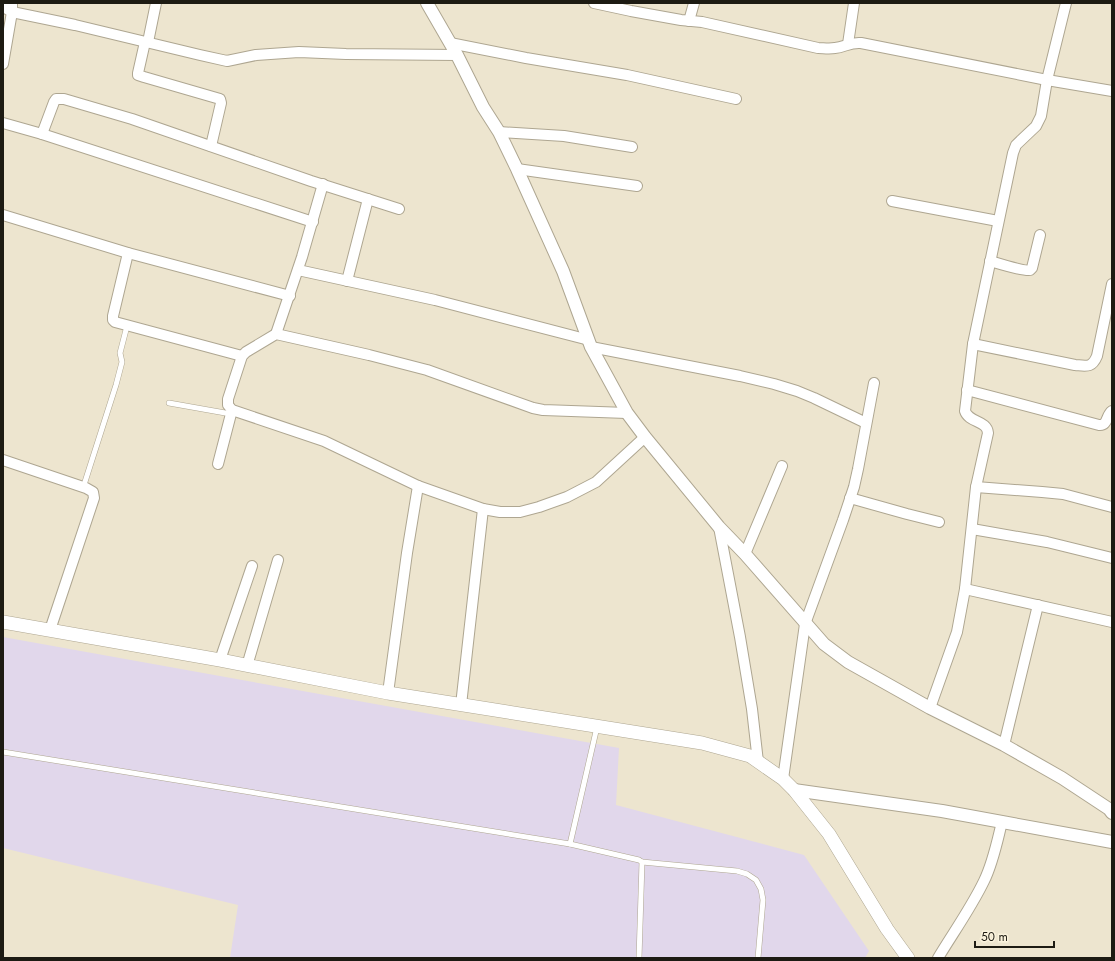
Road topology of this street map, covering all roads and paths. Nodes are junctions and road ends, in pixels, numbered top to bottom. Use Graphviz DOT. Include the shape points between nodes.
graph roads {
  1 [pos="156,3"];
  2 [pos="427,3"];
  3 [pos="594,3"];
  4 [pos="693,3"];
  5 [pos="854,3"];
  6 [pos="1066,3"];
  7 [pos="9,7"];
  8 [pos="689,20"];
  9 [pos="146,42"];
  10 [pos="450,43"];
  11 [pos="848,44"];
  12 [pos="457,55"];
  13 [pos="3,64"];
  14 [pos="1047,80"];
  15 [pos="1112,90"];
  16 [pos="736,99"];
  17 [pos="3,123"];
  18 [pos="499,132"];
  19 [pos="42,134"];
  20 [pos="211,146"];
  21 [pos="632,148"];
  22 [pos="517,169"];
  23 [pos="324,184"];
  24 [pos="637,186"];
  25 [pos="368,199"];
  26 [pos="892,201"];
  27 [pos="399,209"];
  28 [pos="3,215"];
  29 [pos="998,221"];
  30 [pos="313,222"];
  31 [pos="1040,235"];
  32 [pos="128,253"];
  33 [pos="990,261"];
  34 [pos="298,270"];
  35 [pos="347,281"];
  36 [pos="1112,284"];
  37 [pos="290,296"];
  38 [pos="1110,308"];
  39 [pos="127,326"];
  40 [pos="276,334"];
  41 [pos="590,344"];
  42 [pos="973,344"];
  43 [pos="242,356"];
  44 [pos="874,383"];
  45 [pos="968,390"];
  46 [pos="169,403"];
  47 [pos="1112,410"];
  48 [pos="232,412"];
  49 [pos="626,413"];
  50 [pos="866,423"];
  51 [pos="645,437"];
  52 [pos="3,460"];
  53 [pos="218,464"];
  54 [pos="782,466"];
  55 [pos="418,486"];
  56 [pos="976,487"];
  57 [pos="83,488"];
  58 [pos="850,498"];
  59 [pos="1112,507"];
  60 [pos="483,509"];
  61 [pos="939,522"];
  62 [pos="719,527"];
  63 [pos="972,529"];
  64 [pos="745,554"];
  65 [pos="1112,558"];
  66 [pos="278,560"];
  67 [pos="252,566"];
  68 [pos="965,589"];
  69 [pos="1038,605"];
  70 [pos="3,622"];
  71 [pos="1112,622"];
  72 [pos="805,624"];
  73 [pos="50,630"];
  74 [pos="220,660"];
  75 [pos="247,666"];
  76 [pos="388,693"];
  77 [pos="461,705"];
  78 [pos="930,708"];
  79 [pos="597,727"];
  80 [pos="1004,745"];
  81 [pos="3,752"];
  82 [pos="758,762"];
  83 [pos="783,779"];
  84 [pos="794,790"];
  85 [pos="1112,813"];
  86 [pos="1002,822"];
  87 [pos="1112,842"];
  88 [pos="570,844"];
  89 [pos="642,862"];
  90 [pos="639,958"];
  91 [pos="758,958"];
  92 [pos="908,958"];
  93 [pos="938,958"];
  1 -- 9 [label="street"];
  2 -- 10 [label="street"];
  3 -- 8 [label="street"];
  4 -- 8 [label="street"];
  5 -- 11 [label="street"];
  6 -- 14 [label="street"];
  7 -- 9 [label="street"];
  7 -- 13 [label="street"];
  8 -- 11 [label="street" via="818,48 836,48"];
  9 -- 12 [label="street" via="227,60 299,52"];
  9 -- 20 [label="street" via="138,75 220,99"];
  10 -- 12 [label="street"];
  10 -- 16 [label="street" via="626,75"];
  11 -- 14 [label="street" via="861,43"];
  12 -- 18 [label="street" via="483,107"];
  14 -- 15 [label="street"];
  14 -- 29 [label="street" via="1042,116 1036,126 1016,145 1013,153"];
  17 -- 19 [label="street"];
  18 -- 21 [label="street" via="564,136"];
  18 -- 22 [label="street"];
  19 -- 20 [label="street" via="54,102 59,98"];
  19 -- 30 [label="street"];
  20 -- 23 [label="street"];
  22 -- 24 [label="street"];
  22 -- 41 [label="street" via="563,271"];
  23 -- 25 [label="street"];
  23 -- 30 [label="street"];
  25 -- 27 [label="street"];
  25 -- 35 [label="street"];
  26 -- 29 [label="street"];
  28 -- 32 [label="street"];
  29 -- 33 [label="street"];
  30 -- 34 [label="street"];
  31 -- 33 [label="street" via="1031,270"];
  32 -- 37 [label="street"];
  32 -- 39 [label="street" via="113,320"];
  33 -- 42 [label="street"];
  34 -- 35 [label="street"];
  34 -- 37 [label="street"];
  35 -- 41 [label="street" via="435,300"];
  36 -- 38 [label="street"];
  37 -- 40 [label="street"];
  38 -- 42 [label="street" via="1097,356 1092,365 1075,365"];
  39 -- 43 [label="street"];
  39 -- 57 [label="lane" via="116,385"];
  40 -- 43 [label="street"];
  40 -- 49 [label="street" via="427,370 533,408"];
  41 -- 49 [label="street"];
  41 -- 50 [label="street" via="774,384 814,398"];
  42 -- 45 [label="street"];
  43 -- 48 [label="street" via="228,398"];
  44 -- 50 [label="street"];
  45 -- 47 [label="street" via="1099,425 1104,424"];
  45 -- 56 [label="street" via="966,414 986,426 988,430"];
  46 -- 48 [label="lane"];
  48 -- 53 [label="street"];
  48 -- 55 [label="street" via="324,441"];
  49 -- 51 [label="street"];
  50 -- 58 [label="street"];
  51 -- 60 [label="street" via="596,482 567,497 520,512"];
  51 -- 62 [label="street"];
  52 -- 57 [label="street"];
  54 -- 64 [label="street"];
  55 -- 60 [label="street"];
  55 -- 76 [label="street"];
  56 -- 59 [label="street" via="1063,494"];
  56 -- 63 [label="street"];
  57 -- 73 [label="street" via="92,492 93,503"];
  58 -- 61 [label="street"];
  58 -- 72 [label="street"];
  60 -- 77 [label="street"];
  62 -- 64 [label="street"];
  62 -- 82 [label="street" via="740,637"];
  63 -- 65 [label="street" via="1047,542"];
  63 -- 68 [label="street"];
  64 -- 72 [label="street"];
  66 -- 75 [label="street"];
  67 -- 74 [label="street"];
  68 -- 69 [label="street"];
  68 -- 78 [label="street" via="956,632"];
  69 -- 71 [label="street"];
  69 -- 80 [label="street"];
  70 -- 73 [label="main road"];
  72 -- 78 [label="street" via="824,644 848,662"];
  72 -- 83 [label="street"];
  73 -- 74 [label="main road"];
  74 -- 75 [label="main road"];
  75 -- 76 [label="main road"];
  76 -- 77 [label="main road"];
  77 -- 79 [label="main road"];
  78 -- 80 [label="street"];
  79 -- 82 [label="main road" via="702,743 750,756"];
  79 -- 88 [label="lane"];
  80 -- 85 [label="street" via="1062,778"];
  81 -- 88 [label="lane"];
  82 -- 83 [label="main road"];
  83 -- 84 [label="main road"];
  84 -- 86 [label="street"];
  84 -- 92 [label="main road" via="829,834 887,929"];
  86 -- 87 [label="street"];
  86 -- 93 [label="street" via="992,862 977,895"];
  88 -- 89 [label="lane"];
  89 -- 90 [label="lane"];
  89 -- 91 [label="lane" via="737,871 756,880 764,900"];
}
